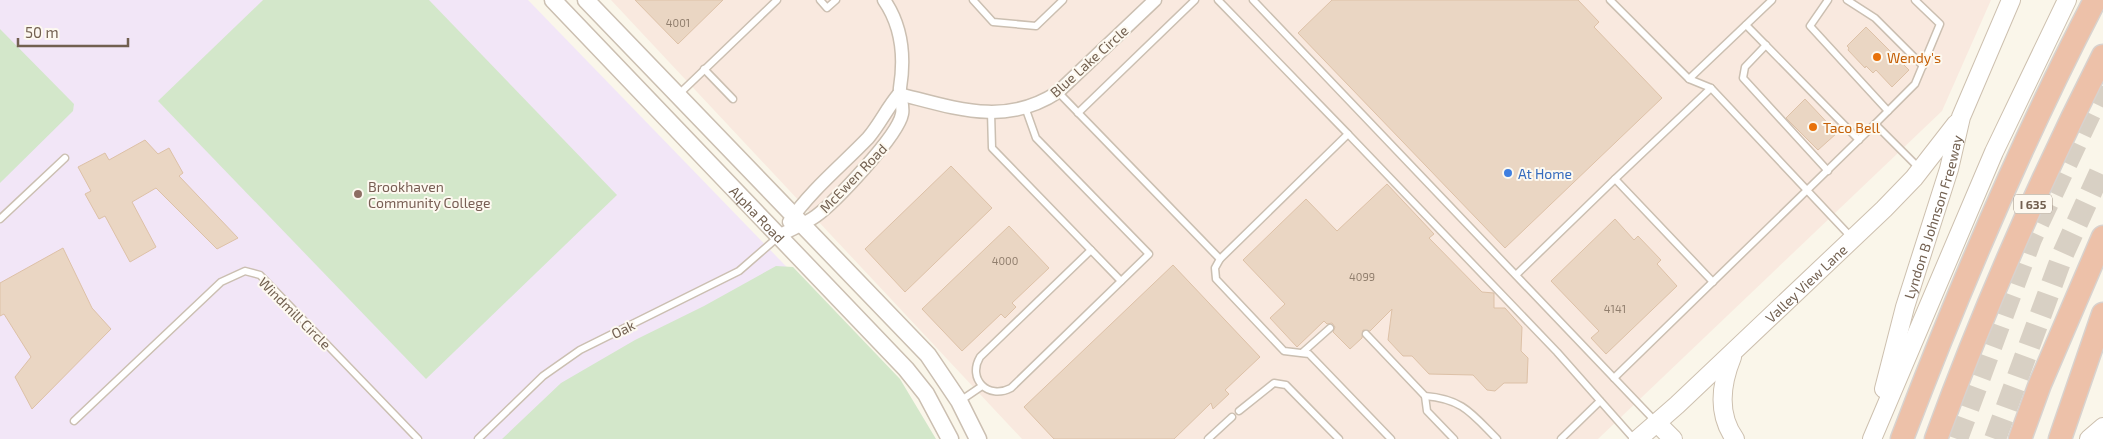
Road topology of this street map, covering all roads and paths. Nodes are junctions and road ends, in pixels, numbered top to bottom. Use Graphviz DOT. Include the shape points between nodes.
graph roads {
  1 [pos="553,0"];
  2 [pos="586,0"];
  3 [pos="777,0"];
  4 [pos="820,0"];
  5 [pos="836,0"];
  6 [pos="884,0"];
  7 [pos="973,0"];
  8 [pos="1063,0"];
  9 [pos="1154,0"];
  10 [pos="1195,0"];
  11 [pos="1218,0"];
  12 [pos="1253,0"];
  13 [pos="1610,0"];
  14 [pos="1772,0"];
  15 [pos="1828,0"];
  16 [pos="1847,0"];
  17 [pos="1916,0"];
  18 [pos="2011,0"];
  19 [pos="2067,0"];
  20 [pos="2095,0"];
  21 [pos="1746,25"];
  22 [pos="1766,45"];
  23 [pos="2103,56"];
  24 [pos="1922,66"];
  25 [pos="704,70"];
  26 [pos="1689,79"];
  27 [pos="1710,88"];
  28 [pos="1058,92"];
  29 [pos="899,94"];
  30 [pos="677,96"];
  31 [pos="733,99"];
  32 [pos="1025,107"];
  33 [pos="1888,111"];
  34 [pos="991,112"];
  35 [pos="1078,114"];
  36 [pos="1961,117"];
  37 [pos="1875,124"];
  38 [pos="1348,134"];
  39 [pos="1860,140"];
  40 [pos="65,158"];
  41 [pos="1921,170"];
  42 [pos="1828,171"];
  43 [pos="1615,180"];
  44 [pos="1807,190"];
  45 [pos="0,219"];
  46 [pos="797,220"];
  47 [pos="779,236"];
  48 [pos="2103,237"];
  49 [pos="1852,238"];
  50 [pos="1090,250"];
  51 [pos="1220,259"];
  52 [pos="1516,275"];
  53 [pos="1121,281"];
  54 [pos="1713,282"];
  55 [pos="2103,314"];
  56 [pos="1330,328"];
  57 [pos="1368,336"];
  58 [pos="1303,352"];
  59 [pos="1734,352"];
  60 [pos="1614,378"];
  61 [pos="982,386"];
  62 [pos="1425,396"];
  63 [pos="959,401"];
  64 [pos="1600,401"];
  65 [pos="1239,411"];
  66 [pos="1232,418"];
  67 [pos="74,421"];
  68 [pos="1657,423"];
  69 [pos="2103,427"];
  70 [pos="418,439"];
  71 [pos="478,439"];
  72 [pos="950,439"];
  73 [pos="978,439"];
  74 [pos="1208,439"];
  75 [pos="1339,439"];
  76 [pos="1391,439"];
  77 [pos="1454,439"];
  78 [pos="1497,439"];
  79 [pos="1561,439"];
  80 [pos="1634,439"];
  81 [pos="1638,439"];
  82 [pos="1673,439"];
  83 [pos="1735,439"];
  84 [pos="1872,439"];
  85 [pos="1902,439"];
  86 [pos="1936,439"];
  87 [pos="2020,439"];
  88 [pos="2060,439"];
  89 [pos="2089,439"];
  1 -- 47 [label="street, Alpha Road"];
  2 -- 30 [label="street, Alpha Road"];
  3 -- 25 [label="lane"];
  4 -- 5 [label="lane" via="827,8"];
  6 -- 29 [label="street, McEwen Road" via="892,12 903,55"];
  7 -- 8 [label="lane" via="993,22 1036,26"];
  9 -- 28 [label="street, Blue Lake Circle"];
  10 -- 35 [label="lane"];
  11 -- 38 [label="lane"];
  12 -- 52 [label="lane"];
  13 -- 26 [label="lane"];
  14 -- 21 [label="lane"];
  15 -- 33 [label="lane" via="1810,26"];
  16 -- 24 [label="lane" via="1874,18"];
  17 -- 24 [label="lane" via="1940,24"];
  18 -- 36 [label="main road, Lyndon B Johnson Freeway"];
  19 -- 84 [label="main road" via="1994,152"];
  20 -- 85 [label="highway" via="2014,163 1938,343"];
  21 -- 22 [label="lane"];
  21 -- 26 [label="lane"];
  22 -- 39 [label="lane"];
  22 -- 42 [label="lane" via="1745,67 1743,78"];
  23 -- 86 [label="highway, I 635" via="2044,177 1967,355"];
  24 -- 33 [label="lane" via="1915,84"];
  25 -- 30 [label="lane"];
  25 -- 31 [label="lane"];
  26 -- 27 [label="lane"];
  27 -- 43 [label="lane"];
  27 -- 44 [label="lane"];
  28 -- 32 [label="street, Blue Lake Circle"];
  28 -- 35 [label="lane"];
  29 -- 34 [label="street, Blue Lake Circle" via="974,112"];
  29 -- 46 [label="street, McEwen Road" via="870,135 803,202"];
  29 -- 46 [label="street, McEwen Road" via="903,114 887,143 816,216"];
  30 -- 46 [label="street, Alpha Road"];
  32 -- 34 [label="street, Blue Lake Circle"];
  32 -- 53 [label="lane" via="1036,138 1149,254"];
  33 -- 37 [label="lane"];
  34 -- 50 [label="lane" via="992,148"];
  35 -- 51 [label="lane"];
  36 -- 41 [label="main road, Valley View Lane"];
  36 -- 84 [label="main road, Lyndon B Johnson Freeway" via="1949,169 1905,307"];
  37 -- 39 [label="lane"];
  37 -- 41 [label="lane"];
  38 -- 51 [label="lane"];
  38 -- 64 [label="lane"];
  39 -- 42 [label="lane"];
  40 -- 45 [label="lane"];
  41 -- 49 [label="main road, Valley View Lane"];
  42 -- 44 [label="lane"];
  43 -- 52 [label="lane"];
  43 -- 54 [label="lane"];
  44 -- 49 [label="lane"];
  44 -- 54 [label="lane"];
  46 -- 47 [label="street, McEwen Road"];
  46 -- 63 [label="street, Alpha Road" via="928,355"];
  47 -- 71 [label="lane, Oak" via="739,272 580,350 543,376"];
  47 -- 72 [label="street, Alpha Road" via="906,369 926,394"];
  48 -- 87 [label="highway"];
  49 -- 59 [label="main road, Valley View Lane"];
  50 -- 53 [label="lane"];
  50 -- 61 [label="lane" via="980,357 976,370"];
  51 -- 58 [label="lane" via="1215,268 1219,283 1284,351"];
  52 -- 60 [label="lane"];
  53 -- 61 [label="lane" via="1011,388 998,393"];
  54 -- 60 [label="lane"];
  55 -- 88 [label="highway"];
  56 -- 58 [label="lane"];
  57 -- 62 [label="lane"];
  58 -- 76 [label="lane" via="1309,354"];
  59 -- 68 [label="main road, Valley View Lane"];
  59 -- 83 [label="main road" via="1724,378 1722,405"];
  60 -- 68 [label="lane"];
  61 -- 63 [label="lane"];
  62 -- 77 [label="lane" via="1427,411"];
  62 -- 78 [label="lane" via="1445,398 1468,410"];
  63 -- 73 [label="street, Alpha Road"];
  64 -- 79 [label="lane"];
  64 -- 80 [label="lane"];
  65 -- 75 [label="lane" via="1274,383 1286,384"];
  66 -- 74 [label="lane"];
  67 -- 70 [label="lane, Windmill Circle" via="221,282 245,271 260,275"];
  68 -- 81 [label="main road, Valley View Lane"];
  68 -- 82 [label="main road"];
  69 -- 89 [label="main road"];
}
